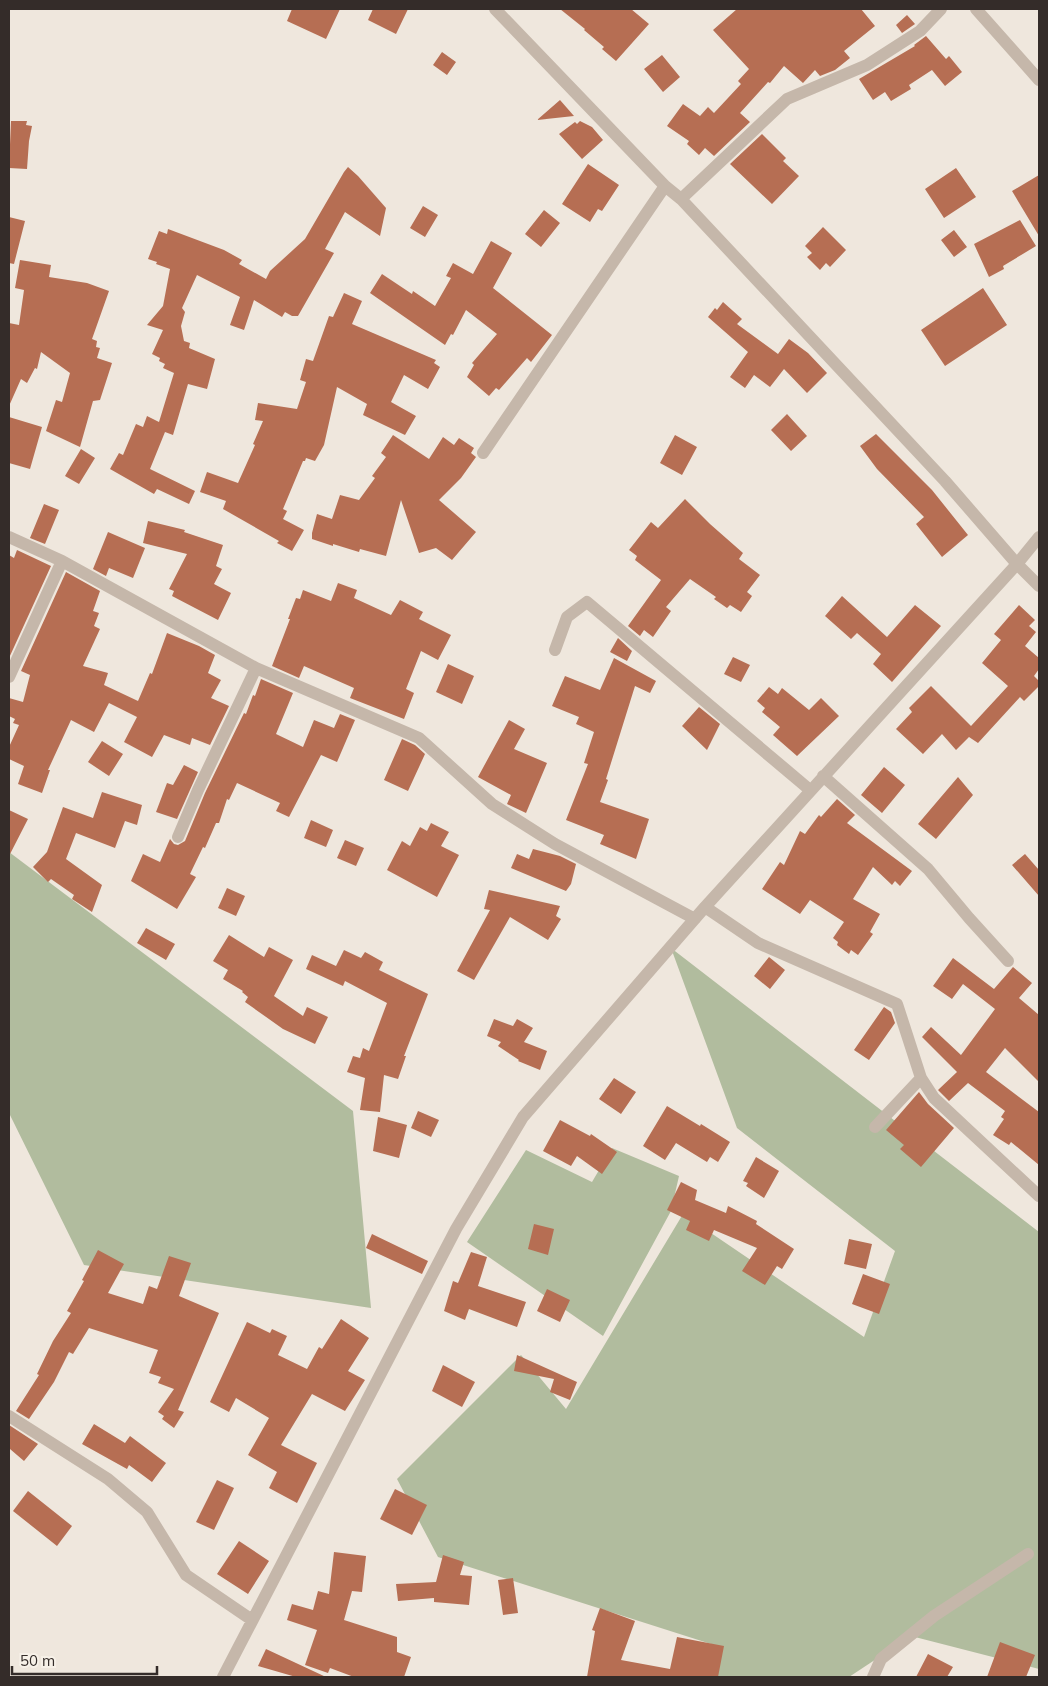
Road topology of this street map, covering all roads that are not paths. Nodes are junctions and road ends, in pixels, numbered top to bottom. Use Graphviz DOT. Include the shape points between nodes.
graph roads {
  1 [pos="495,9"];
  2 [pos="941,9"];
  3 [pos="976,9"];
  4 [pos="1039,80"];
  5 [pos="665,186"];
  6 [pos="681,199"];
  7 [pos="483,454"];
  8 [pos="9,537"];
  9 [pos="1039,537"];
  10 [pos="62,561"];
  11 [pos="1017,564"];
  12 [pos="1039,586"];
  13 [pos="555,650"];
  14 [pos="256,668"];
  15 [pos="9,677"];
  16 [pos="823,776"];
  17 [pos="810,790"];
  18 [pos="178,837"];
  19 [pos="705,907"];
  20 [pos="695,919"];
  21 [pos="1008,961"];
  22 [pos="921,1078"];
  23 [pos="876,1127"];
  24 [pos="1039,1196"];
  25 [pos="9,1416"];
  26 [pos="1028,1554"];
  27 [pos="252,1620"];
  28 [pos="223,1677"];
  29 [pos="872,1677"];
  1 -- 5 [label="street"];
  2 -- 6 [label="street" via="920,31 867,65 787,99"];
  3 -- 4 [label="street"];
  5 -- 6 [label="street"];
  5 -- 7 [label="street"];
  6 -- 11 [label="street" via="945,481"];
  8 -- 10 [label="street"];
  9 -- 11 [label="street"];
  10 -- 14 [label="street"];
  10 -- 15 [label="street"];
  11 -- 12 [label="street"];
  11 -- 16 [label="street"];
  13 -- 17 [label="street" via="567,617 587,602"];
  14 -- 18 [label="street"];
  14 -- 20 [label="street" via="419,738 492,804 555,844"];
  16 -- 17 [label="street"];
  16 -- 21 [label="street" via="928,869"];
  17 -- 19 [label="street"];
  19 -- 20 [label="street"];
  19 -- 22 [label="street" via="758,943 897,1004"];
  20 -- 27 [label="street" via="524,1117 456,1229"];
  22 -- 23 [label="street"];
  22 -- 24 [label="street" via="934,1098"];
  25 -- 27 [label="street" via="108,1479 147,1512 186,1575"];
  26 -- 29 [label="street" via="934,1616 881,1659"];
  27 -- 28 [label="street"];
}
